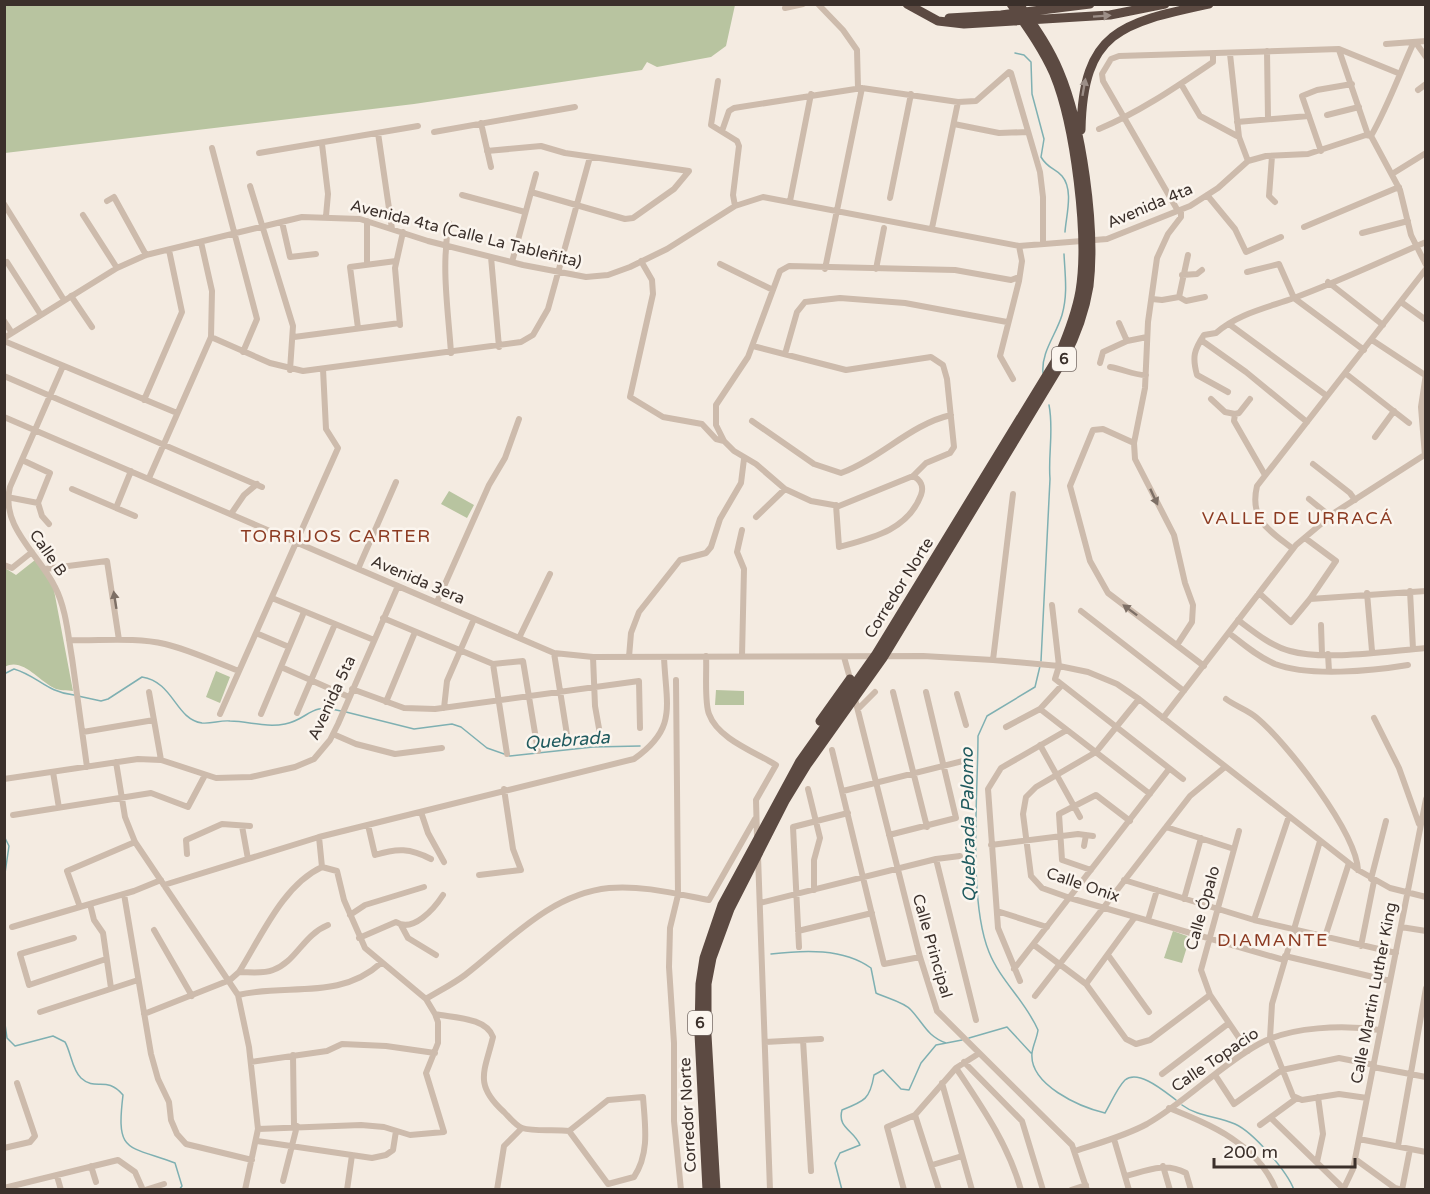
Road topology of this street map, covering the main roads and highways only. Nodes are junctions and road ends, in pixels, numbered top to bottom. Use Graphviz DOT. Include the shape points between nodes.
graph roads {
  1 [pos="907,4"];
  2 [pos="914,4"];
  3 [pos="1011,4"];
  4 [pos="1019,4"];
  5 [pos="1090,4"];
  6 [pos="1165,4"];
  7 [pos="1209,4"];
  8 [pos="1042,7"];
  9 [pos="1047,52"];
  10 [pos="1080,145"];
  11 [pos="896,630"];
  12 [pos="850,679"];
  13 [pos="779,798"];
  14 [pos="743,865"];
  15 [pos="707,1190"];
  16 [pos="716,1190"];
  1 -- 6 [label="highway, one-way" via="938,21 964,24 1110,15"];
  2 -- 8 [label="highway" via="945,18"];
  3 -- 9 [label="highway, Corredor Norte / 6"];
  4 -- 9 [label="highway, Corredor Norte / 6"];
  5 -- 8 [label="highway"];
  10 -- 7 [label="highway, one-way" via="1081,104 1087,74 1102,46 1140,22"];
  9 -- 10 [label="highway, Corredor Norte / 6" via="1067,90"];
  9 -- 11 [label="highway, Corredor Norte / 6" via="1065,108 1079,198 1082,265 1074,320 1059,356"];
  10 -- 11 [label="highway, Corredor Norte / 6" via="1091,266 1081,321 1064,359"];
  11 -- 13 [label="highway, Corredor Norte / 6" via="849,707 800,761"];
  12 -- 13 [label="highway" via="801,748"];
  13 -- 14 [label="highway, Corredor Norte / 6"];
  14 -- 15 [label="highway, Corredor Norte / 6" via="712,931 700,984"];
  14 -- 16 [label="highway, Corredor Norte / 6" via="707,984"];
}
